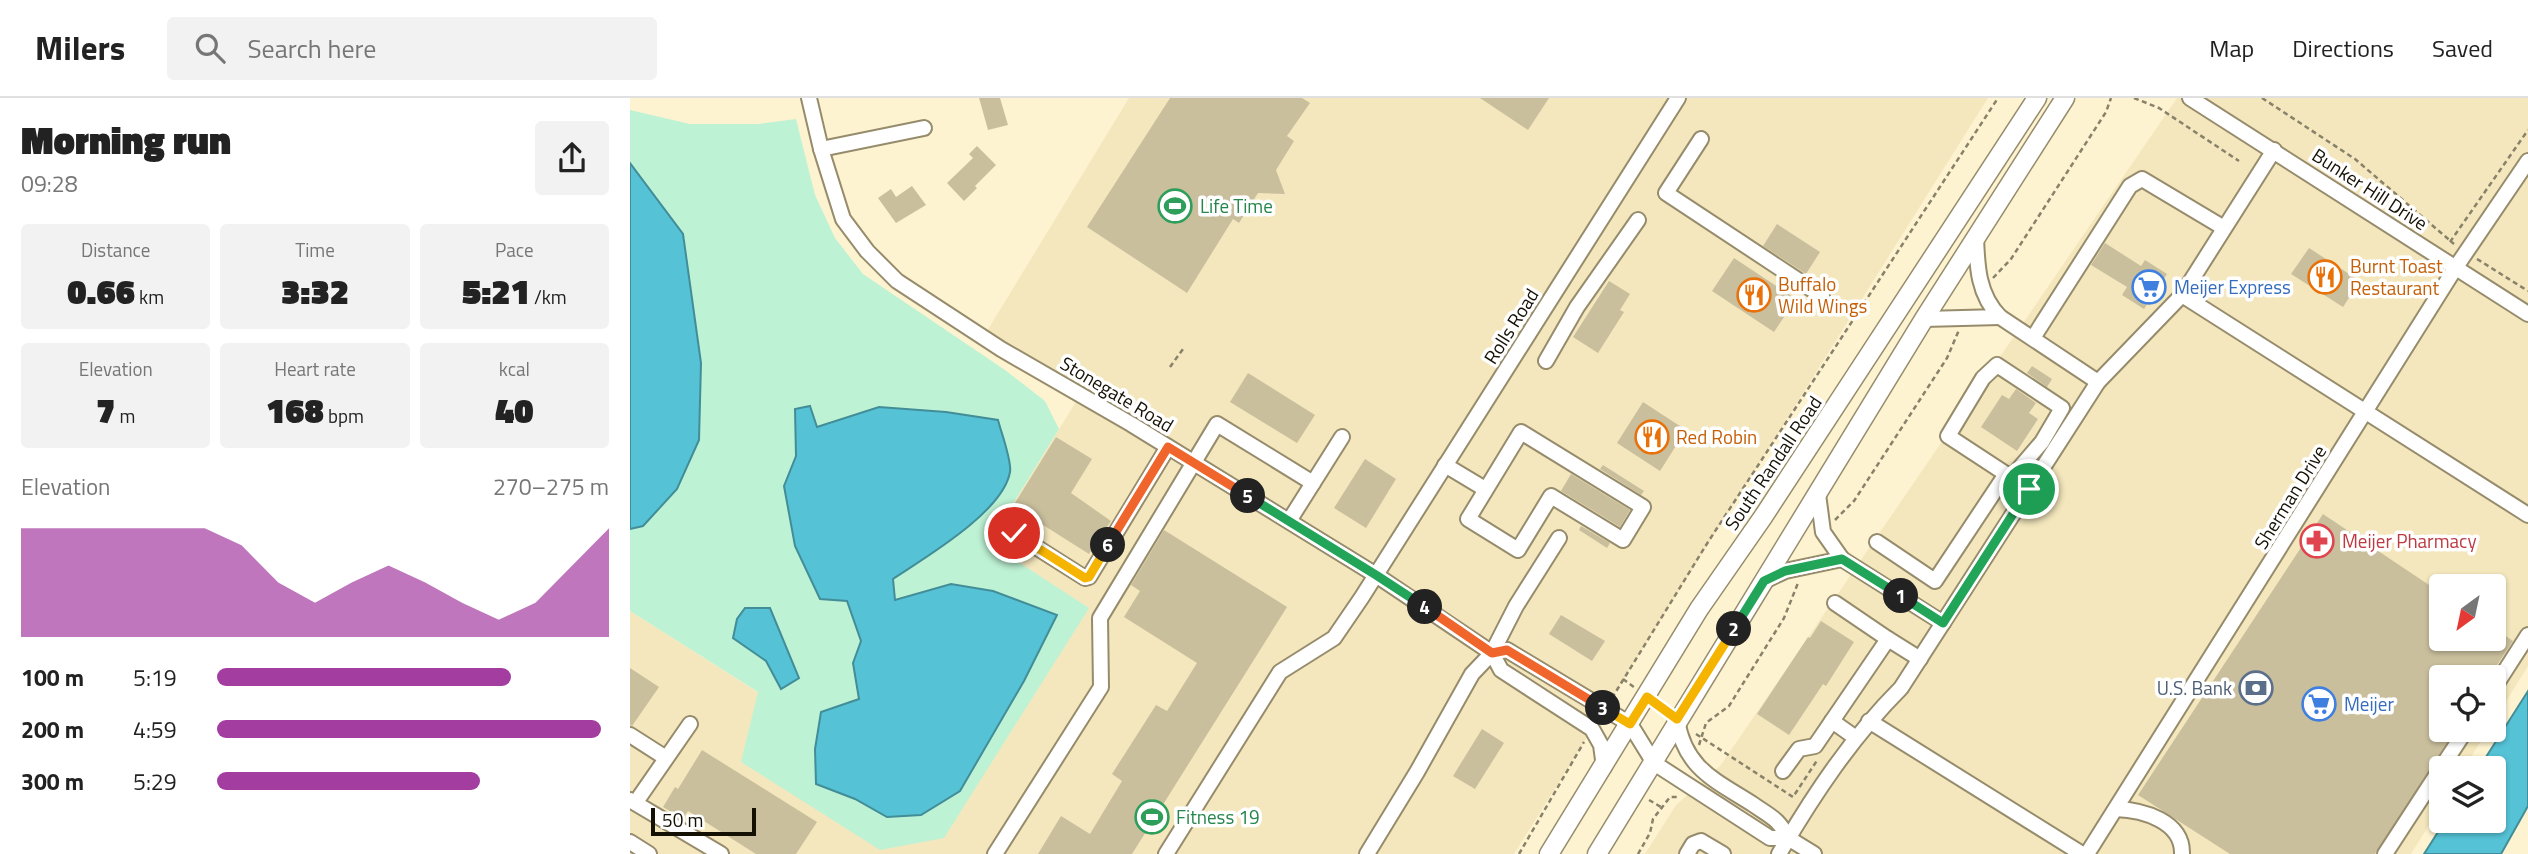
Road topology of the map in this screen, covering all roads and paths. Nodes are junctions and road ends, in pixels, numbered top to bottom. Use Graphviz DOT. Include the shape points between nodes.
graph roads {
  1 [pos="809,98"];
  2 [pos="1678,98"];
  3 [pos="1998,98"];
  4 [pos="2037,98"];
  5 [pos="2065,98"];
  6 [pos="2111,98"];
  7 [pos="2134,98"];
  8 [pos="2189,98"];
  9 [pos="2262,98"];
  10 [pos="924,128"];
  11 [pos="2528,130"];
  12 [pos="1701,139"];
  13 [pos="821,149"];
  14 [pos="2274,150"];
  15 [pos="2239,161"];
  16 [pos="2528,161"];
  17 [pos="1638,220"];
  18 [pos="2224,228"];
  19 [pos="1976,236"];
  20 [pos="2483,263"];
  21 [pos="2456,267"];
  22 [pos="1992,278"];
  23 [pos="2528,291"];
  24 [pos="2182,295"];
  25 [pos="1822,296"];
  26 [pos="2528,314"];
  27 [pos="2000,317"];
  28 [pos="1924,319"];
  29 [pos="1960,327"];
  30 [pos="2033,338"];
  31 [pos="1183,349"];
  32 [pos="1546,361"];
  33 [pos="1170,367"];
  34 [pos="2098,382"];
  35 [pos="2367,411"];
  36 [pos="1342,437"];
  37 [pos="1168,447"];
  38 [pos="1193,462"];
  39 [pos="1446,466"];
  40 [pos="2009,476"];
  41 [pos="1313,482"];
  42 [pos="1485,489"];
  43 [pos="2029,489"];
  44 [pos="1818,494"];
  45 [pos="2528,516"];
  46 [pos="1289,521"];
  47 [pos="1834,521"];
  48 [pos="1014,533"];
  49 [pos="1559,538"];
  50 [pos="1877,542"];
  51 [pos="1842,559"];
  52 [pos="1376,575"];
  53 [pos="1764,581"];
  54 [pos="1798,583"];
  55 [pos="1835,603"];
  56 [pos="1943,623"];
  57 [pos="2528,635"];
  58 [pos="1888,639"];
  59 [pos="1492,653"];
  60 [pos="1920,659"];
  61 [pos="2506,669"];
  62 [pos="1647,697"];
  63 [pos="1677,719"];
  64 [pos="1869,721"];
  65 [pos="1832,722"];
  66 [pos="690,724"];
  67 [pos="1630,724"];
  68 [pos="630,736"];
  69 [pos="1856,738"];
  70 [pos="1585,740"];
  71 [pos="1576,756"];
  72 [pos="666,758"];
  73 [pos="1654,763"];
  74 [pos="1602,769"];
  75 [pos="1783,771"];
  76 [pos="2429,786"];
  77 [pos="1635,792"];
  78 [pos="1680,797"];
  79 [pos="633,801"];
  80 [pos="1661,807"];
  81 [pos="2116,809"];
  82 [pos="1788,838"];
  83 [pos="630,842"];
  84 [pos="649,854"];
  85 [pos="721,854"];
  86 [pos="995,854"];
  87 [pos="1166,854"];
  88 [pos="1367,854"];
  89 [pos="1519,854"];
  90 [pos="1549,854"];
  91 [pos="1597,854"];
  92 [pos="1638,854"];
  93 [pos="1687,854"];
  94 [pos="1723,854"];
  95 [pos="1779,854"];
  96 [pos="1814,854"];
  97 [pos="2085,854"];
  98 [pos="2182,854"];
  99 [pos="2385,854"];
  1 -- 13 [label="street, Stonegate Road"];
  2 -- 39 [label="street, Rolls Road"];
  3 -- 62 [label="path" via="1623,679"];
  4 -- 62 [label="main road, South Randall Road" via="1699,609"];
  5 -- 19 [label="main road"];
  6 -- 22 [label="path" via="2011,259"];
  7 -- 15 [label="path" via="2159,108"];
  8 -- 14 [label="street, Bunker Hill Drive"];
  9 -- 11 [label="path" via="2355,159 2450,242"];
  10 -- 13 [label="street"];
  12 -- 25 [label="street" via="1666,193"];
  13 -- 37 [label="street, Stonegate Road" via="843,219 897,281 1001,349"];
  14 -- 18 [label="street"];
  14 -- 21 [label="street, Bunker Hill Drive"];
  16 -- 21 [label="street, Sherman Drive"];
  17 -- 32 [label="street" via="1577,307"];
  18 -- 24 [label="street"];
  18 -- 30 [label="street" via="2142,179 2130,186"];
  19 -- 27 [label="street" via="1979,279 1989,306"];
  19 -- 28 [label="main road"];
  20 -- 23 [label="path"];
  21 -- 26 [label="street, Bunker Hill Drive"];
  21 -- 35 [label="street, Sherman Drive"];
  24 -- 34 [label="street"];
  24 -- 35 [label="street"];
  27 -- 28 [label="street"];
  27 -- 30 [label="street"];
  28 -- 44 [label="main road"];
  29 -- 47 [label="path" via="1947,358 1854,501"];
  30 -- 34 [label="street"];
  31 -- 33 [label="path"];
  34 -- 43 [label="street"];
  35 -- 45 [label="street"];
  35 -- 81 [label="street, Sherman Drive"];
  36 -- 41 [label="street"];
  37 -- 38 [label="street, Stonegate Road"];
  37 -- 48 [label="street" via="1089,577"];
  38 -- 41 [label="street" via="1217,424"];
  38 -- 46 [label="street, Stonegate Road"];
  38 -- 86 [label="street" via="1100,618 1101,687"];
  39 -- 42 [label="street"];
  39 -- 52 [label="street, Rolls Road"];
  40 -- 40 [label="street" via="1948,436 1983,378 1997,365 2062,408 2042,442"];
  40 -- 43 [label="street"];
  40 -- 50 [label="street" via="1935,580"];
  41 -- 46 [label="street"];
  42 -- 42 [label="street" via="1468,519 1518,550 1551,496 1623,540 1643,506 1521,432"];
  43 -- 56 [label="street"];
  44 -- 51 [label="street" via="1823,532"];
  44 -- 53 [label="main road"];
  46 -- 52 [label="street, Stonegate Road"];
  49 -- 59 [label="street"];
  51 -- 53 [label="street" via="1785,571"];
  51 -- 56 [label="street"];
  52 -- 59 [label="street, Stonegate Road"];
  52 -- 87 [label="street, Rolls Road" via="1334,638 1280,672"];
  53 -- 63 [label="main road"];
  54 -- 63 [label="path" via="1784,618 1729,706 1706,723 1702,738"];
  55 -- 58 [label="street"];
  56 -- 60 [label="street"];
  57 -- 61 [label="street"];
  58 -- 60 [label="street"];
  58 -- 65 [label="street"];
  59 -- 67 [label="street, Stonegate Road" via="1507,650"];
  59 -- 74 [label="street, Stonegate Road" via="1501,670 1592,729 1601,745"];
  59 -- 88 [label="street" via="1472,674"];
  60 -- 64 [label="street" via="1901,688"];
  62 -- 67 [label="main road, South Randall Road"];
  63 -- 73 [label="main road"];
  63 -- 82 [label="street, Stonegate Road" via="1691,760 1780,823"];
  64 -- 69 [label="street"];
  64 -- 97 [label="street"];
  65 -- 69 [label="street"];
  65 -- 75 [label="street" via="1815,746 1799,749"];
  66 -- 72 [label="street"];
  67 -- 73 [label="street, Stonegate Road"];
  67 -- 74 [label="main road, South Randall Road"];
  68 -- 72 [label="street"];
  69 -- 82 [label="street"];
  70 -- 71 [label="path"];
  71 -- 74 [label="path"];
  71 -- 89 [label="path"];
  72 -- 79 [label="street"];
  73 -- 77 [label="main road"];
  73 -- 82 [label="street, Stonegate Road" via="1770,838"];
  74 -- 90 [label="main road, South Randall Road"];
  76 -- 99 [label="street"];
  77 -- 80 [label="path"];
  77 -- 91 [label="main road"];
  78 -- 80 [label="path" via="1670,797"];
  79 -- 85 [label="street"];
  80 -- 92 [label="path"];
  81 -- 97 [label="street, Sherman Drive"];
  81 -- 98 [label="street" via="2148,813 2168,826 2182,842"];
  82 -- 95 [label="street"];
  82 -- 96 [label="street, Stonegate Road"];
  83 -- 84 [label="street"];
  93 -- 94 [label="street" via="1700,841"];
}
